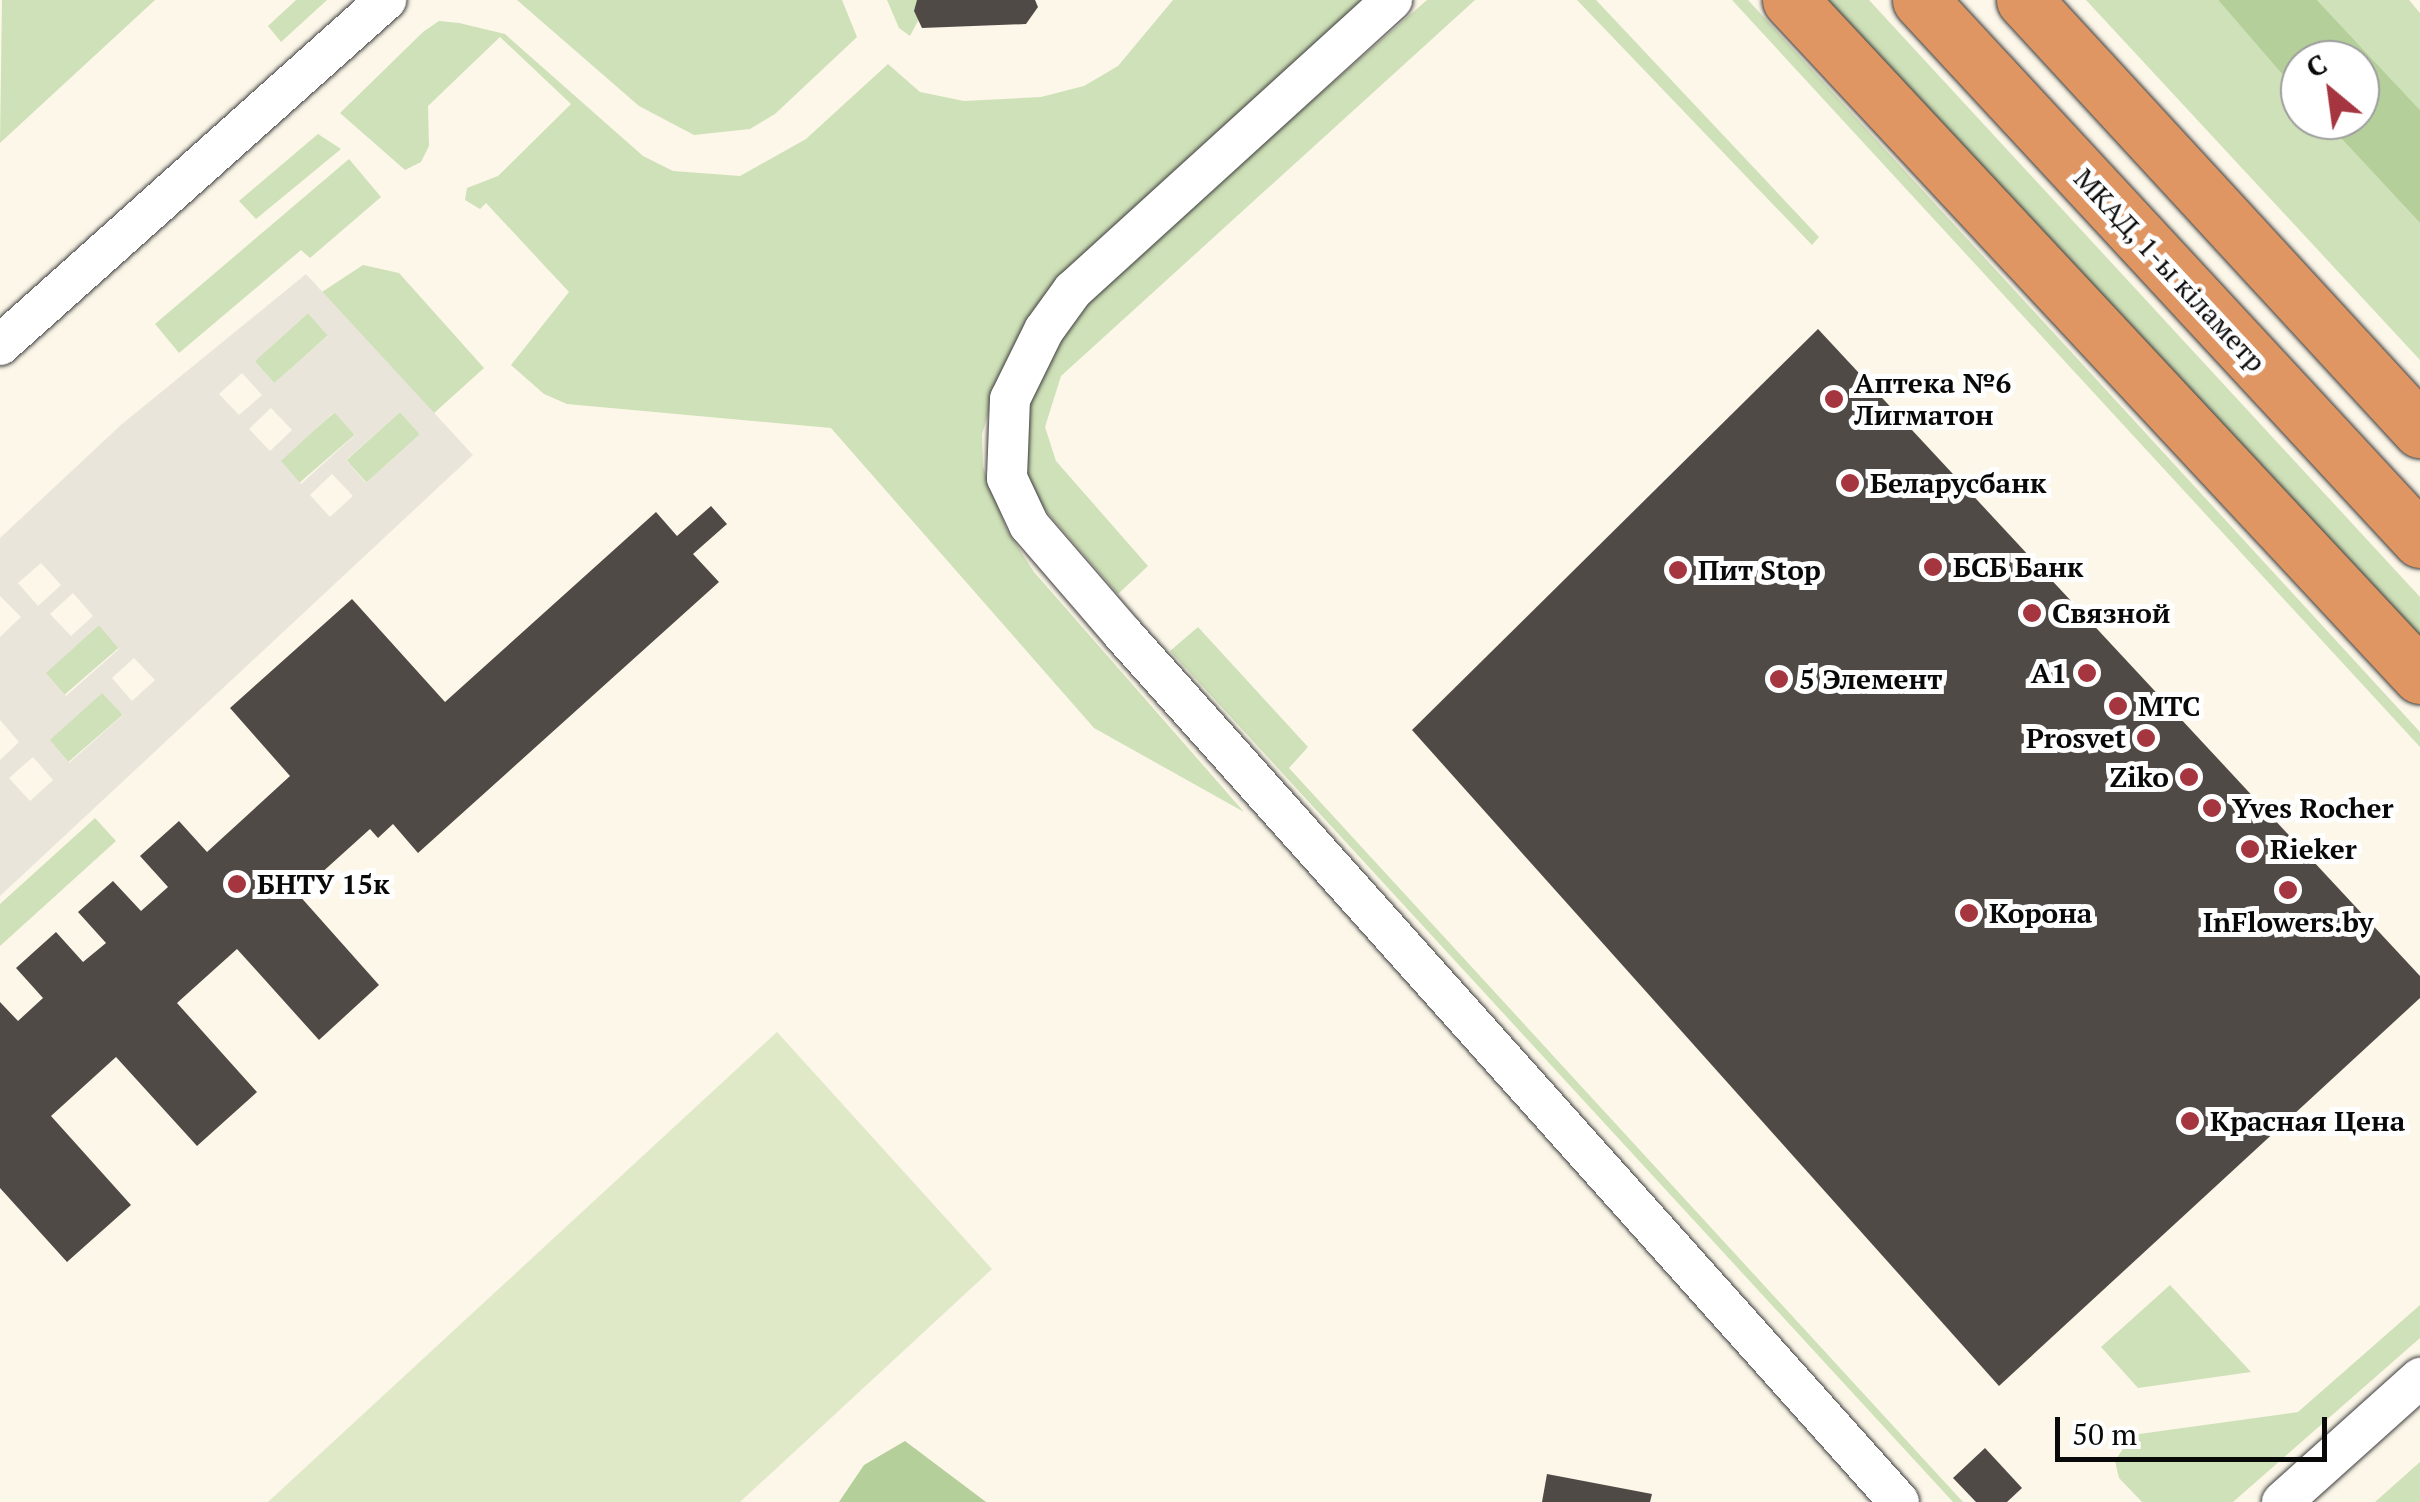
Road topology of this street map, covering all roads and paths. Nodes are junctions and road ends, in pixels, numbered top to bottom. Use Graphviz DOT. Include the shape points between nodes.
graph roads {
  1 [pos="386,0"];
  2 [pos="1392,0"];
  3 [pos="1790,0"];
  4 [pos="1920,0"];
  5 [pos="2024,0"];
  6 [pos="0,344"];
  7 [pos="2420,430"];
  8 [pos="2420,540"];
  9 [pos="2420,676"];
  10 [pos="2420,1378"];
  11 [pos="1899,1502"];
  12 [pos="2282,1502"];
  1 -- 6 [label="street"];
  2 -- 11 [label="street" via="1074,290 1044,330 1010,399 1007,478 1029,524 1123,634"];
  3 -- 9 [label="highway"];
  4 -- 8 [label="highway, МКАД, 1-ы кіламетр"];
  5 -- 7 [label="highway"];
  10 -- 12 [label="street"];
}
